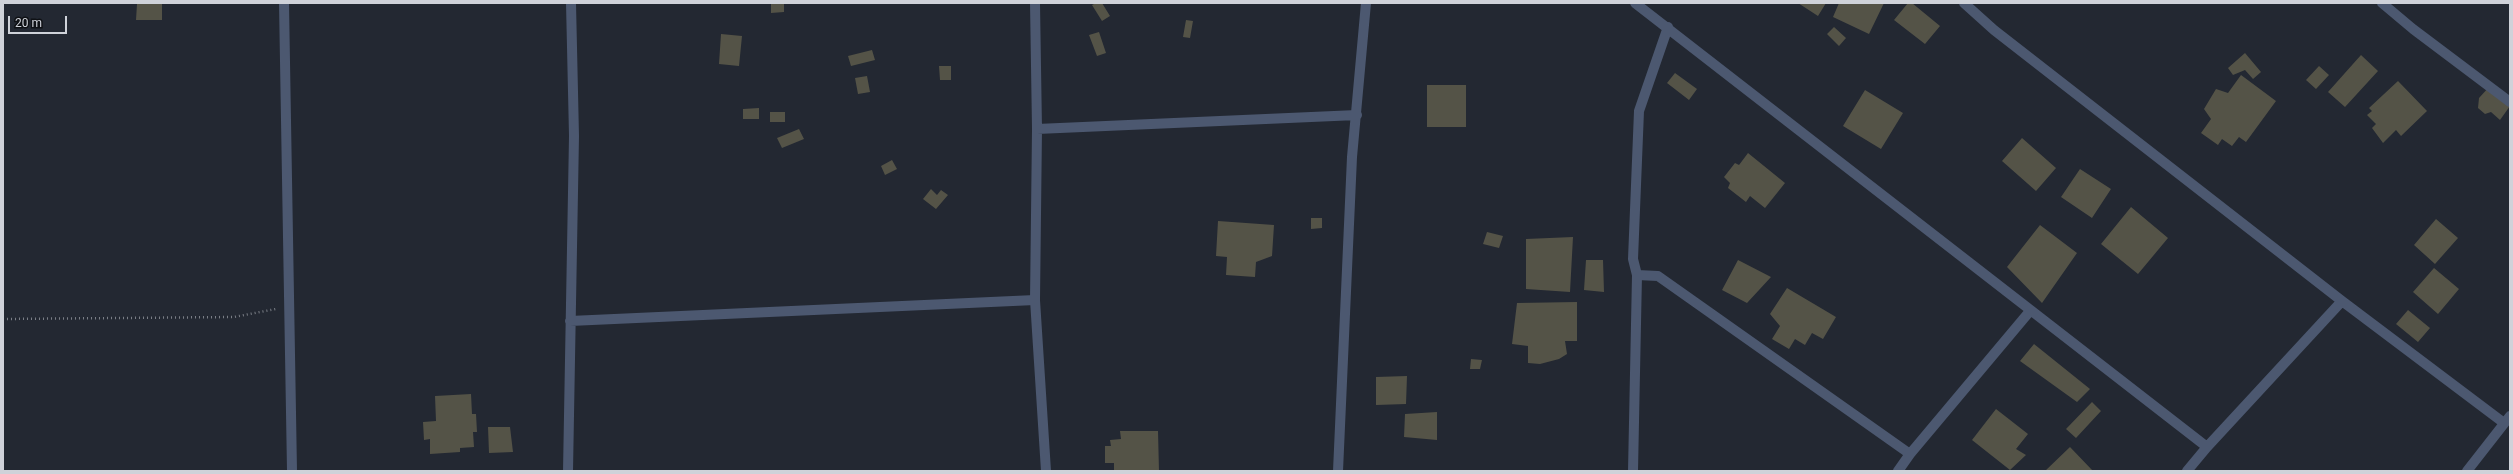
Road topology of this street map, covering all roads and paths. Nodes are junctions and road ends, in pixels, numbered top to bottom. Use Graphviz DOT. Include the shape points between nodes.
graph roads {
  1 [pos="284,3"];
  2 [pos="572,3"];
  3 [pos="1035,3"];
  4 [pos="1366,3"];
  5 [pos="1635,3"];
  6 [pos="1964,3"];
  7 [pos="2382,3"];
  8 [pos="1668,26"];
  9 [pos="2510,102"];
  10 [pos="1357,115"];
  11 [pos="1037,129"];
  12 [pos="1637,275"];
  13 [pos="1035,300"];
  14 [pos="2342,301"];
  15 [pos="290,307"];
  16 [pos="2030,311"];
  17 [pos="3,319"];
  18 [pos="570,321"];
  19 [pos="2507,419"];
  20 [pos="2207,447"];
  21 [pos="1910,454"];
  22 [pos="292,471"];
  23 [pos="568,471"];
  24 [pos="1046,471"];
  25 [pos="1338,471"];
  26 [pos="1633,471"];
  27 [pos="1898,471"];
  28 [pos="2187,471"];
  29 [pos="2467,471"];
  1 -- 15 [label="street"];
  2 -- 18 [label="street" via="574,136"];
  3 -- 11 [label="street"];
  4 -- 10 [label="street"];
  5 -- 8 [label="street"];
  6 -- 14 [label="street" via="2000,34"];
  7 -- 9 [label="street"];
  8 -- 12 [label="street" via="1639,111 1633,259"];
  8 -- 16 [label="street"];
  10 -- 11 [label="street"];
  10 -- 25 [label="street" via="1352,157"];
  11 -- 13 [label="street"];
  12 -- 21 [label="street" via="1658,276"];
  12 -- 26 [label="street"];
  13 -- 18 [label="street"];
  13 -- 24 [label="street"];
  14 -- 19 [label="street"];
  14 -- 20 [label="street"];
  15 -- 17 [label="path" via="234,317"];
  15 -- 22 [label="street"];
  16 -- 20 [label="street"];
  16 -- 21 [label="street"];
  18 -- 23 [label="street"];
  19 -- 29 [label="street"];
  20 -- 28 [label="street"];
  21 -- 27 [label="street"];
}
